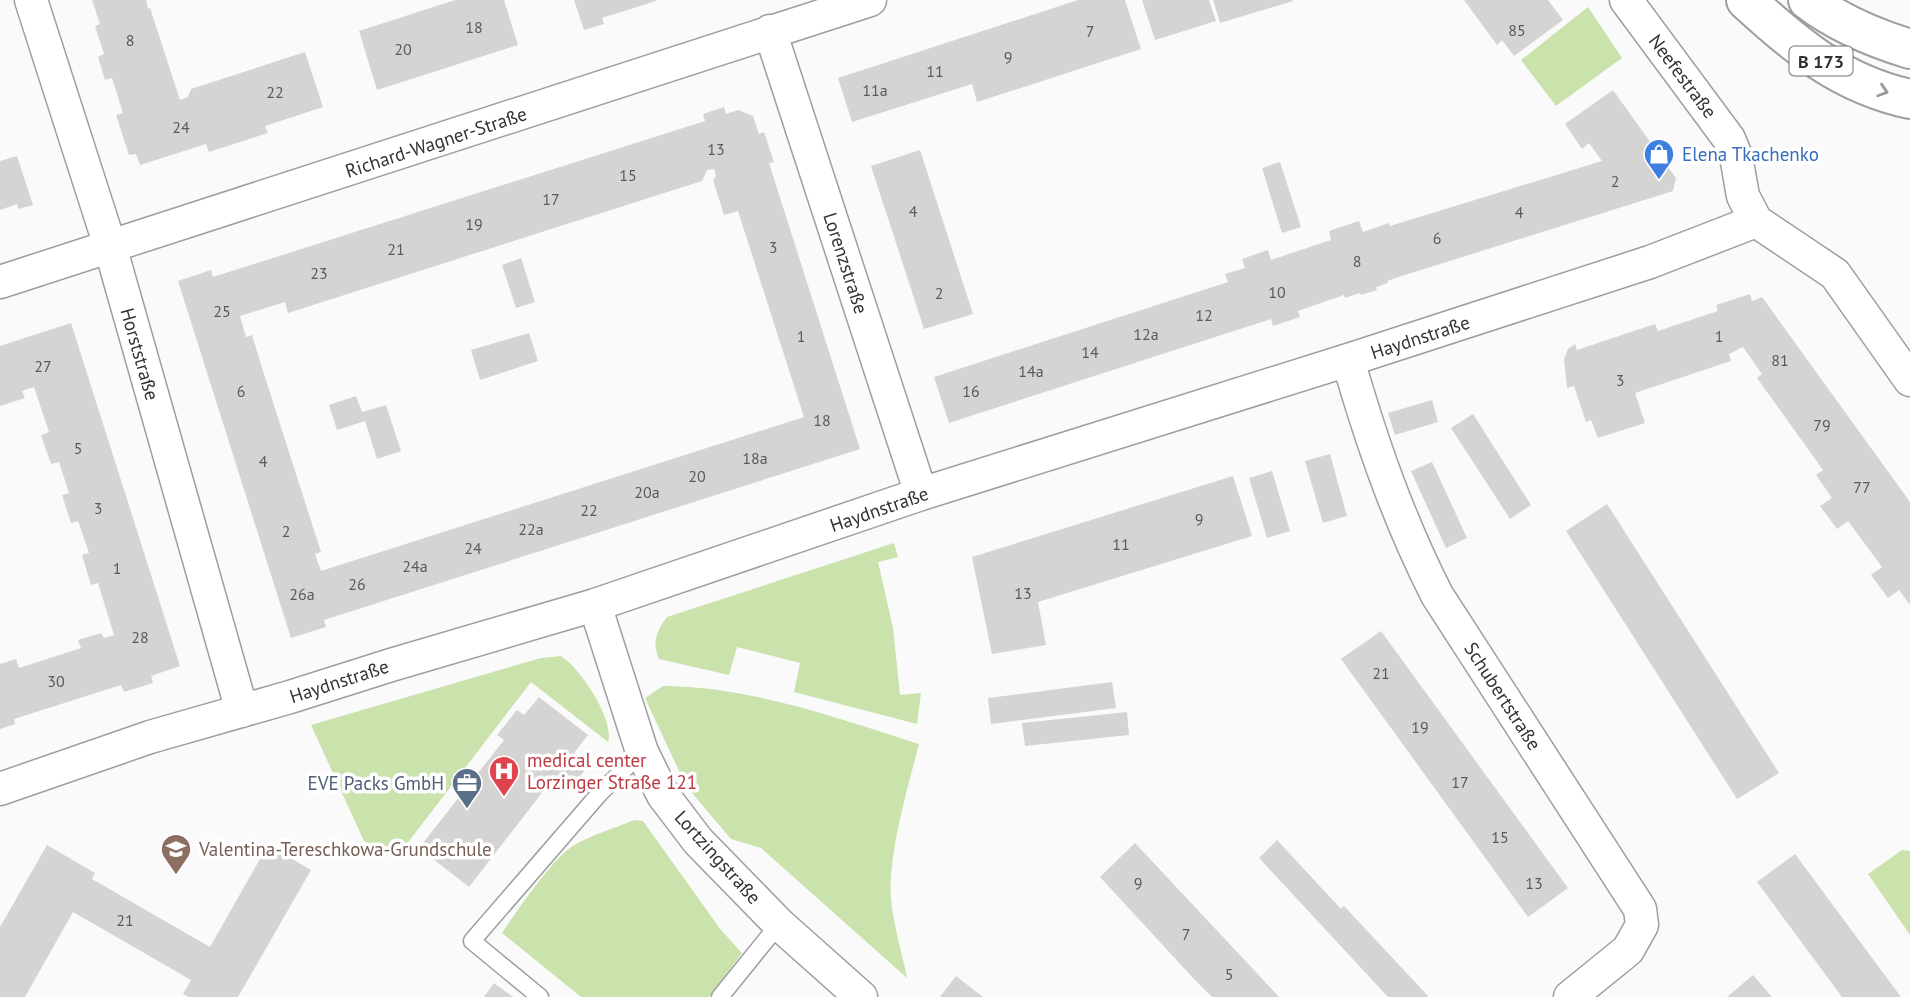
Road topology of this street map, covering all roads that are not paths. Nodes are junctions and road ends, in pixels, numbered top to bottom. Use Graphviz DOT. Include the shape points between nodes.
graph roads {
  1 [pos="31,0"];
  2 [pos="870,0"];
  3 [pos="1626,0"];
  4 [pos="1746,0"];
  5 [pos="1808,0"];
  6 [pos="770,32"];
  7 [pos="1910,49"];
  8 [pos="1910,99"];
  9 [pos="1756,221"];
  10 [pos="110,246"];
  11 [pos="0,282"];
  12 [pos="1348,360"];
  13 [pos="1910,380"];
  14 [pos="921,494"];
  15 [pos="595,606"];
  16 [pos="242,711"];
  17 [pos="642,751"];
  18 [pos="0,789"];
  19 [pos="779,924"];
  20 [pos="540,997"];
  21 [pos="720,997"];
  22 [pos="861,997"];
  23 [pos="1570,997"];
  1 -- 10 [label="street, Horststraße"];
  2 -- 6 [label="street, Richard-Wagner-Straße"];
  3 -- 9 [label="street, Neefestraße" via="1729,139 1743,196"];
  4 -- 8 [label="main road, B 173, one-way" via="1795,44 1827,65 1861,84"];
  5 -- 7 [label="main road, B 173" via="1853,27"];
  6 -- 10 [label="street, Richard-Wagner-Straße"];
  6 -- 14 [label="street, Lorenzstraße"];
  9 -- 12 [label="street, Haydnstraße" via="1650,262"];
  9 -- 13 [label="street" via="1835,274"];
  10 -- 11 [label="street, Richard-Wagner-Straße"];
  10 -- 16 [label="street, Horststraße"];
  12 -- 14 [label="street, Haydnstraße"];
  12 -- 23 [label="street, Schubertstraße" via="1373,447 1437,595 1640,909 1643,925 1628,950"];
  14 -- 15 [label="street, Haydnstraße"];
  15 -- 16 [label="street, Haydnstraße"];
  15 -- 17 [label="street, Lortzingstraße"];
  16 -- 18 [label="street, Haydnstraße"];
  17 -- 19 [label="street, Lortzingstraße" via="663,795 698,841"];
  17 -- 20 [label="lane" via="472,941"];
  19 -- 21 [label="lane"];
  19 -- 22 [label="street, Lortzingstraße"];
}
